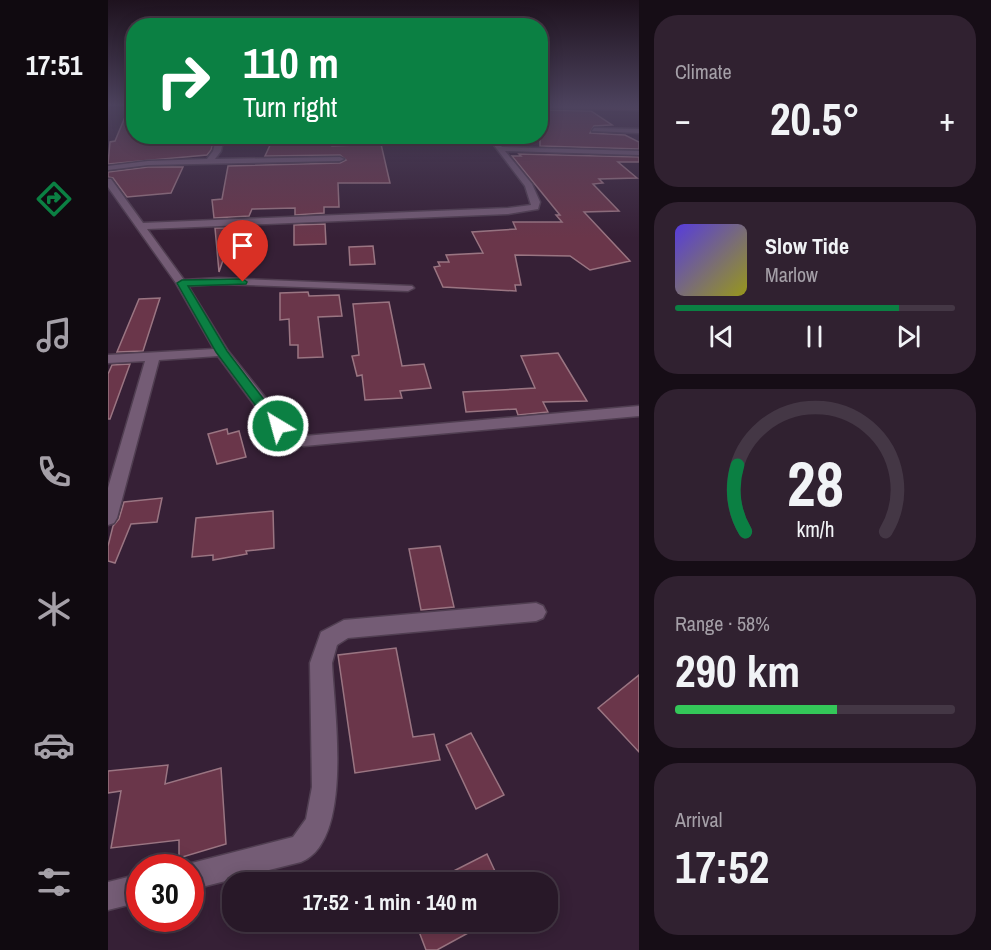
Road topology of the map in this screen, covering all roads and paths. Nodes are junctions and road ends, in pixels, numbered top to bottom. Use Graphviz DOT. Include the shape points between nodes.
graph roads {
  1 [pos="218,149"];
  2 [pos="500,149"];
  3 [pos="509,149"];
  4 [pos="638,154"];
  5 [pos="340,159"];
  6 [pos="210,161"];
  7 [pos="108,168"];
  8 [pos="108,180"];
  9 [pos="141,226"];
  10 [pos="182,283"];
  11 [pos="408,288"];
  12 [pos="222,352"];
  13 [pos="153,356"];
  14 [pos="108,359"];
  15 [pos="639,411"];
  16 [pos="108,518"];
  17 [pos="536,612"];
  18 [pos="204,873"];
  19 [pos="126,892"];
  20 [pos="108,896"];
  1 -- 6 [label="street"];
  2 -- 9 [label="street" via="529,186 535,207"];
  3 -- 4 [label="street"];
  5 -- 6 [label="street"];
  6 -- 7 [label="street"];
  8 -- 9 [label="street"];
  9 -- 10 [label="street"];
  10 -- 11 [label="street"];
  10 -- 12 [label="street"];
  12 -- 13 [label="street"];
  12 -- 15 [label="street" via="278,426 287,435 304,441"];
  13 -- 14 [label="street"];
  13 -- 16 [label="street"];
  17 -- 18 [label="street" via="344,629 328,639 321,663 325,787 318,824 301,849"];
  19 -- 20 [label="street"];
}
